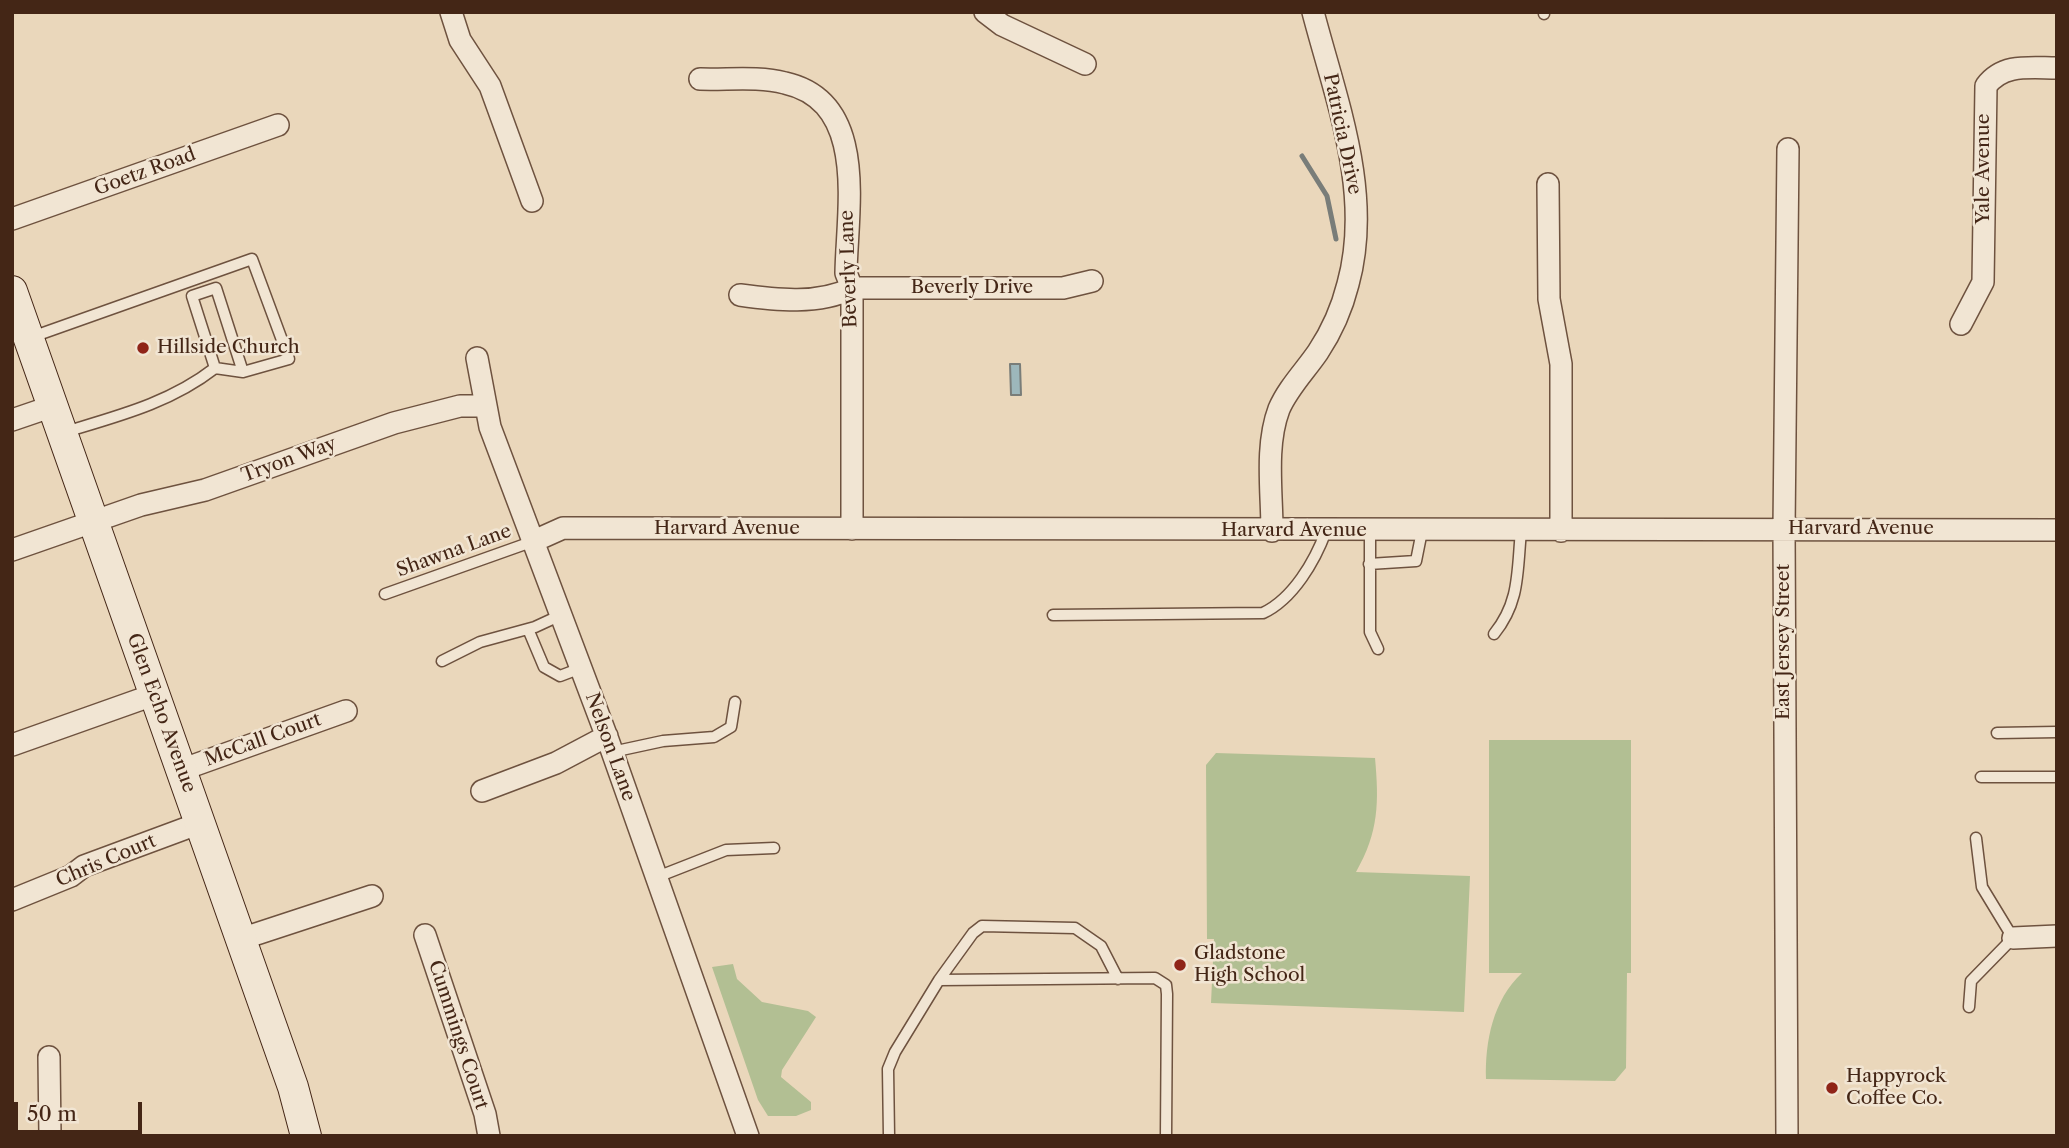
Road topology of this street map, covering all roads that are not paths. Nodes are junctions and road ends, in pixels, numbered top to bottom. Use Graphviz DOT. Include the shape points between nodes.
graph roads {
  1 [pos="451,12"];
  2 [pos="985,12"];
  3 [pos="1313,12"];
  4 [pos="1085,64"];
  5 [pos="2057,68"];
  6 [pos="699,79"];
  7 [pos="278,125"];
  8 [pos="1788,149"];
  9 [pos="1548,184"];
  10 [pos="532,201"];
  11 [pos="12,219"];
  12 [pos="1092,281"];
  13 [pos="852,288"];
  14 [pos="12,291"];
  15 [pos="740,295"];
  16 [pos="1961,324"];
  17 [pos="29,338"];
  18 [pos="477,358"];
  19 [pos="215,368"];
  20 [pos="243,372"];
  21 [pos="486,406"];
  22 [pos="58,420"];
  23 [pos="12,421"];
  24 [pos="94,521"];
  25 [pos="852,529"];
  26 [pos="1784,529"];
  27 [pos="2057,530"];
  28 [pos="1272,531"];
  29 [pos="1326,531"];
  30 [pos="1370,531"];
  31 [pos="1422,531"];
  32 [pos="1521,531"];
  33 [pos="1561,531"];
  34 [pos="534,541"];
  35 [pos="12,550"];
  36 [pos="1369,564"];
  37 [pos="385,594"];
  38 [pos="561,615"];
  39 [pos="1053,615"];
  40 [pos="528,629"];
  41 [pos="1494,634"];
  42 [pos="1378,649"];
  43 [pos="442,661"];
  44 [pos="581,668"];
  45 [pos="153,695"];
  46 [pos="735,702"];
  47 [pos="346,711"];
  48 [pos="2057,732"];
  49 [pos="1997,733"];
  50 [pos="610,744"];
  51 [pos="12,745"];
  52 [pos="181,770"];
  53 [pos="1981,777"];
  54 [pos="2057,777"];
  55 [pos="482,791"];
  56 [pos="200,823"];
  57 [pos="1976,838"];
  58 [pos="774,848"];
  59 [pos="657,877"];
  60 [pos="372,896"];
  61 [pos="12,900"];
  62 [pos="425,935"];
  63 [pos="2057,936"];
  64 [pos="2013,938"];
  65 [pos="241,939"];
  66 [pos="1118,978"];
  67 [pos="939,980"];
  68 [pos="1969,1007"];
  69 [pos="49,1057"];
  70 [pos="50,1136"];
  71 [pos="306,1136"];
  72 [pos="489,1136"];
  73 [pos="748,1136"];
  74 [pos="889,1136"];
  75 [pos="1166,1136"];
  76 [pos="1787,1136"];
  1 -- 10 [label="street" via="460,40 490,86"];
  2 -- 4 [label="street"];
  3 -- 28 [label="street, Patricia Drive" via="1355,181 1357,237 1348,285 1331,330 1285,396 1275,423"];
  5 -- 16 [label="street, Yale Avenue" via="2006,70 1995,74 1986,86 1983,282"];
  6 -- 13 [label="street, Beverly Lane" via="789,83 832,110 848,157 846,273"];
  7 -- 11 [label="street, Goetz Road"];
  8 -- 26 [label="street, East Jersey Street"];
  9 -- 33 [label="street" via="1549,299 1561,364"];
  12 -- 13 [label="street, Beverly Drive" via="1063,288"];
  13 -- 15 [label="street, Beverly Drive" via="833,298"];
  13 -- 25 [label="street, Beverly Lane"];
  14 -- 17 [label="street, Glen Echo Avenue"];
  17 -- 20 [label="lane" via="252,259 289,359"];
  17 -- 22 [label="street, Glen Echo Avenue"];
  18 -- 21 [label="street, Nelson Lane"];
  19 -- 20 [label="lane"];
  19 -- 20 [label="lane" via="192,296 216,288"];
  19 -- 22 [label="lane" via="192,386 155,404"];
  21 -- 24 [label="street, Tryon Way" via="435,411 205,490"];
  21 -- 34 [label="street, Nelson Lane"];
  22 -- 23 [label="street"];
  22 -- 24 [label="street, Glen Echo Avenue"];
  24 -- 35 [label="street, Tryon Way"];
  24 -- 45 [label="street, Glen Echo Avenue"];
  25 -- 28 [label="street, Harvard Avenue"];
  25 -- 34 [label="street, Harvard Avenue" via="563,528"];
  26 -- 27 [label="street, Harvard Avenue"];
  26 -- 33 [label="street, Harvard Avenue"];
  26 -- 76 [label="street, East Jersey Street"];
  28 -- 29 [label="street, Harvard Avenue"];
  29 -- 30 [label="street, Harvard Avenue"];
  29 -- 39 [label="lane" via="1317,557 1277,607 1263,613"];
  30 -- 31 [label="street, Harvard Avenue"];
  30 -- 36 [label="lane"];
  31 -- 32 [label="street, Harvard Avenue"];
  31 -- 36 [label="lane" via="1416,561"];
  32 -- 33 [label="street, Harvard Avenue"];
  32 -- 41 [label="lane" via="1510,615"];
  34 -- 37 [label="lane, Shawna Lane"];
  34 -- 38 [label="street, Nelson Lane"];
  36 -- 42 [label="lane" via="1370,632"];
  38 -- 40 [label="lane"];
  38 -- 44 [label="street, Nelson Lane"];
  40 -- 43 [label="lane" via="480,642"];
  40 -- 44 [label="lane" via="544,667 561,676"];
  44 -- 50 [label="street, Nelson Lane"];
  45 -- 51 [label="street"];
  45 -- 52 [label="street, Glen Echo Avenue"];
  46 -- 50 [label="lane" via="730,727 719,735"];
  47 -- 52 [label="street, McCall Court"];
  48 -- 49 [label="lane"];
  50 -- 55 [label="street"];
  50 -- 59 [label="street, Nelson Lane"];
  52 -- 56 [label="street, Glen Echo Avenue"];
  53 -- 54 [label="lane"];
  56 -- 61 [label="street, Chris Court" via="84,866"];
  56 -- 65 [label="street, Glen Echo Avenue"];
  57 -- 64 [label="lane" via="1982,887"];
  58 -- 59 [label="lane" via="726,850"];
  59 -- 73 [label="street, Nelson Lane"];
  60 -- 65 [label="street"];
  62 -- 72 [label="street, Cummings Court"];
  63 -- 64 [label="street"];
  64 -- 68 [label="lane" via="1971,981"];
  65 -- 71 [label="street, Glen Echo Avenue"];
  66 -- 67 [label="lane"];
  66 -- 67 [label="lane" via="1101,946 1075,928 982,926"];
  66 -- 75 [label="lane" via="1155,978 1166,985"];
  67 -- 74 [label="lane" via="888,1069"];
  69 -- 70 [label="street"];
}
